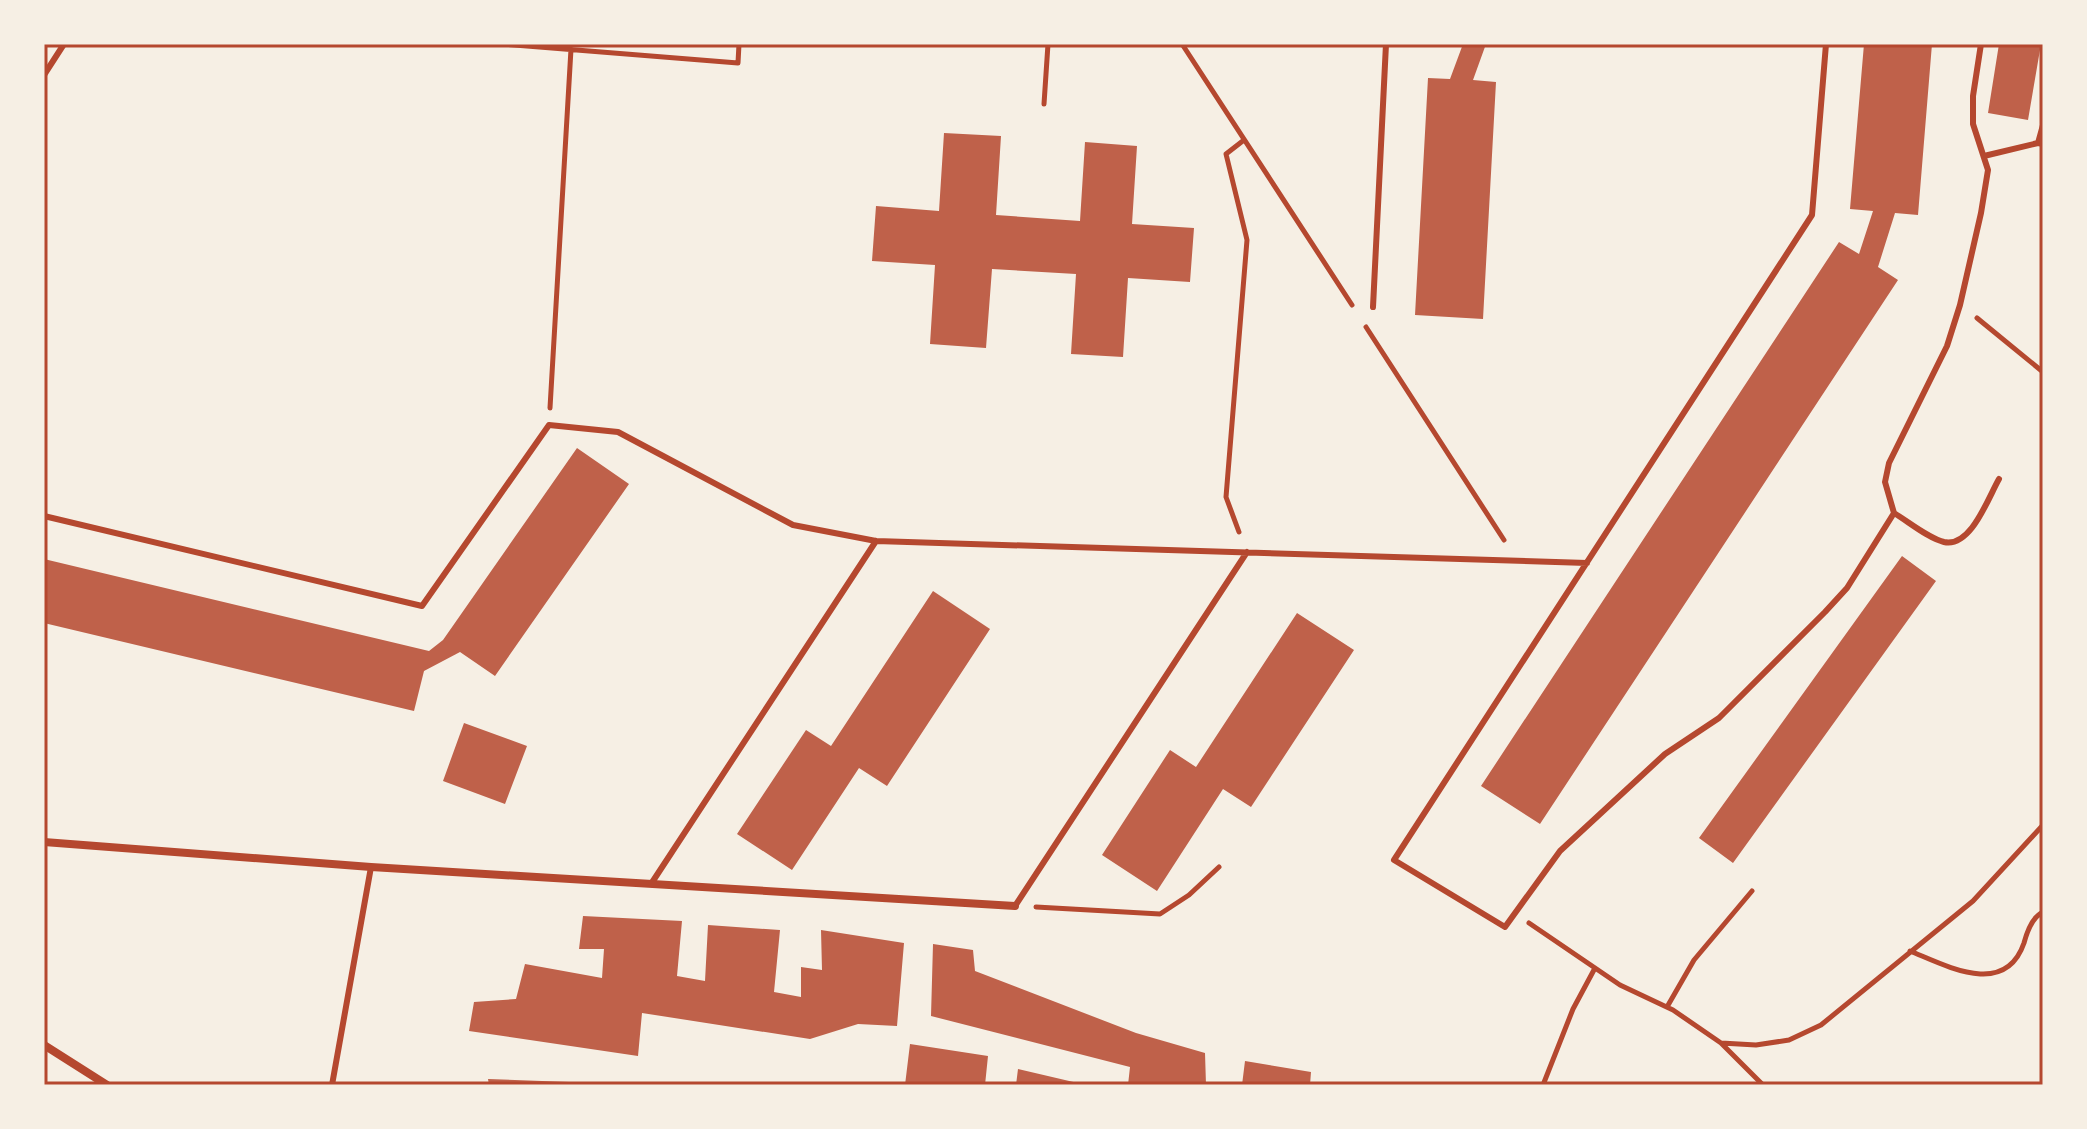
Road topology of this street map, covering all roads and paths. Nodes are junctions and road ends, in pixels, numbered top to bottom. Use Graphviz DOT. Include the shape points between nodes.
graph roads {
  1 [pos="64,44"];
  2 [pos="503,44"];
  3 [pos="739,44"];
  4 [pos="1048,44"];
  5 [pos="1386,44"];
  6 [pos="1826,44"];
  7 [pos="1981,44"];
  8 [pos="548,46"];
  9 [pos="571,49"];
  10 [pos="44,75"];
  11 [pos="1044,104"];
  12 [pos="2043,125"];
  13 [pos="1244,140"];
  14 [pos="2040,143"];
  15 [pos="1984,156"];
  16 [pos="1960,305"];
  17 [pos="1373,307"];
  18 [pos="2043,372"];
  19 [pos="549,425"];
  20 [pos="1999,479"];
  21 [pos="1894,513"];
  22 [pos="44,516"];
  23 [pos="876,541"];
  24 [pos="1247,552"];
  25 [pos="1587,563"];
  26 [pos="2043,825"];
  27 [pos="44,842"];
  28 [pos="371,867"];
  29 [pos="1219,867"];
  30 [pos="651,884"];
  31 [pos="1752,891"];
  32 [pos="1015,906"];
  33 [pos="2043,912"];
  34 [pos="1515,913"];
  35 [pos="1910,951"];
  36 [pos="1595,968"];
  37 [pos="1667,1007"];
  38 [pos="1721,1043"];
  39 [pos="44,1045"];
  40 [pos="107,1085"];
  41 [pos="332,1085"];
  42 [pos="1543,1085"];
  43 [pos="1763,1085"];
  1 -- 10 [label="lane"];
  2 -- 8 [label="path"];
  3 -- 9 [label="path" via="738,63"];
  4 -- 11 [label="path"];
  5 -- 17 [label="lane"];
  6 -- 25 [label="lane" via="1812,215"];
  7 -- 15 [label="lane" via="1973,124"];
  8 -- 9 [label="path"];
  9 -- 19 [label="path"];
  12 -- 14 [label="lane"];
  13 -- 24 [label="path" via="1226,154 1247,240 1226,497"];
  14 -- 15 [label="lane"];
  15 -- 16 [label="lane" via="1988,170"];
  16 -- 18 [label="path"];
  16 -- 21 [label="lane" via="1947,346 1889,463 1885,482"];
  19 -- 22 [label="lane" via="422,606"];
  19 -- 23 [label="lane" via="618,432 793,525"];
  20 -- 21 [label="lane" via="1968,535 1956,543 1942,542"];
  21 -- 34 [label="lane" via="1847,588 1825,612 1719,718 1665,754 1560,851"];
  23 -- 24 [label="lane"];
  23 -- 30 [label="lane"];
  24 -- 25 [label="lane"];
  24 -- 32 [label="lane"];
  25 -- 34 [label="lane" via="1394,860 1505,927"];
  26 -- 35 [label="path" via="1973,901"];
  27 -- 28 [label="street"];
  28 -- 30 [label="street"];
  28 -- 41 [label="lane"];
  29 -- 32 [label="path" via="1160,914"];
  30 -- 32 [label="street"];
  31 -- 37 [label="path" via="1694,960"];
  33 -- 35 [label="path" via="2019,957 1997,974 1965,974"];
  34 -- 36 [label="path"];
  35 -- 38 [label="path" via="1821,1025 1789,1040"];
  36 -- 37 [label="path"];
  36 -- 42 [label="path"];
  37 -- 38 [label="path"];
  38 -- 43 [label="path"];
  39 -- 40 [label="street"];
}
